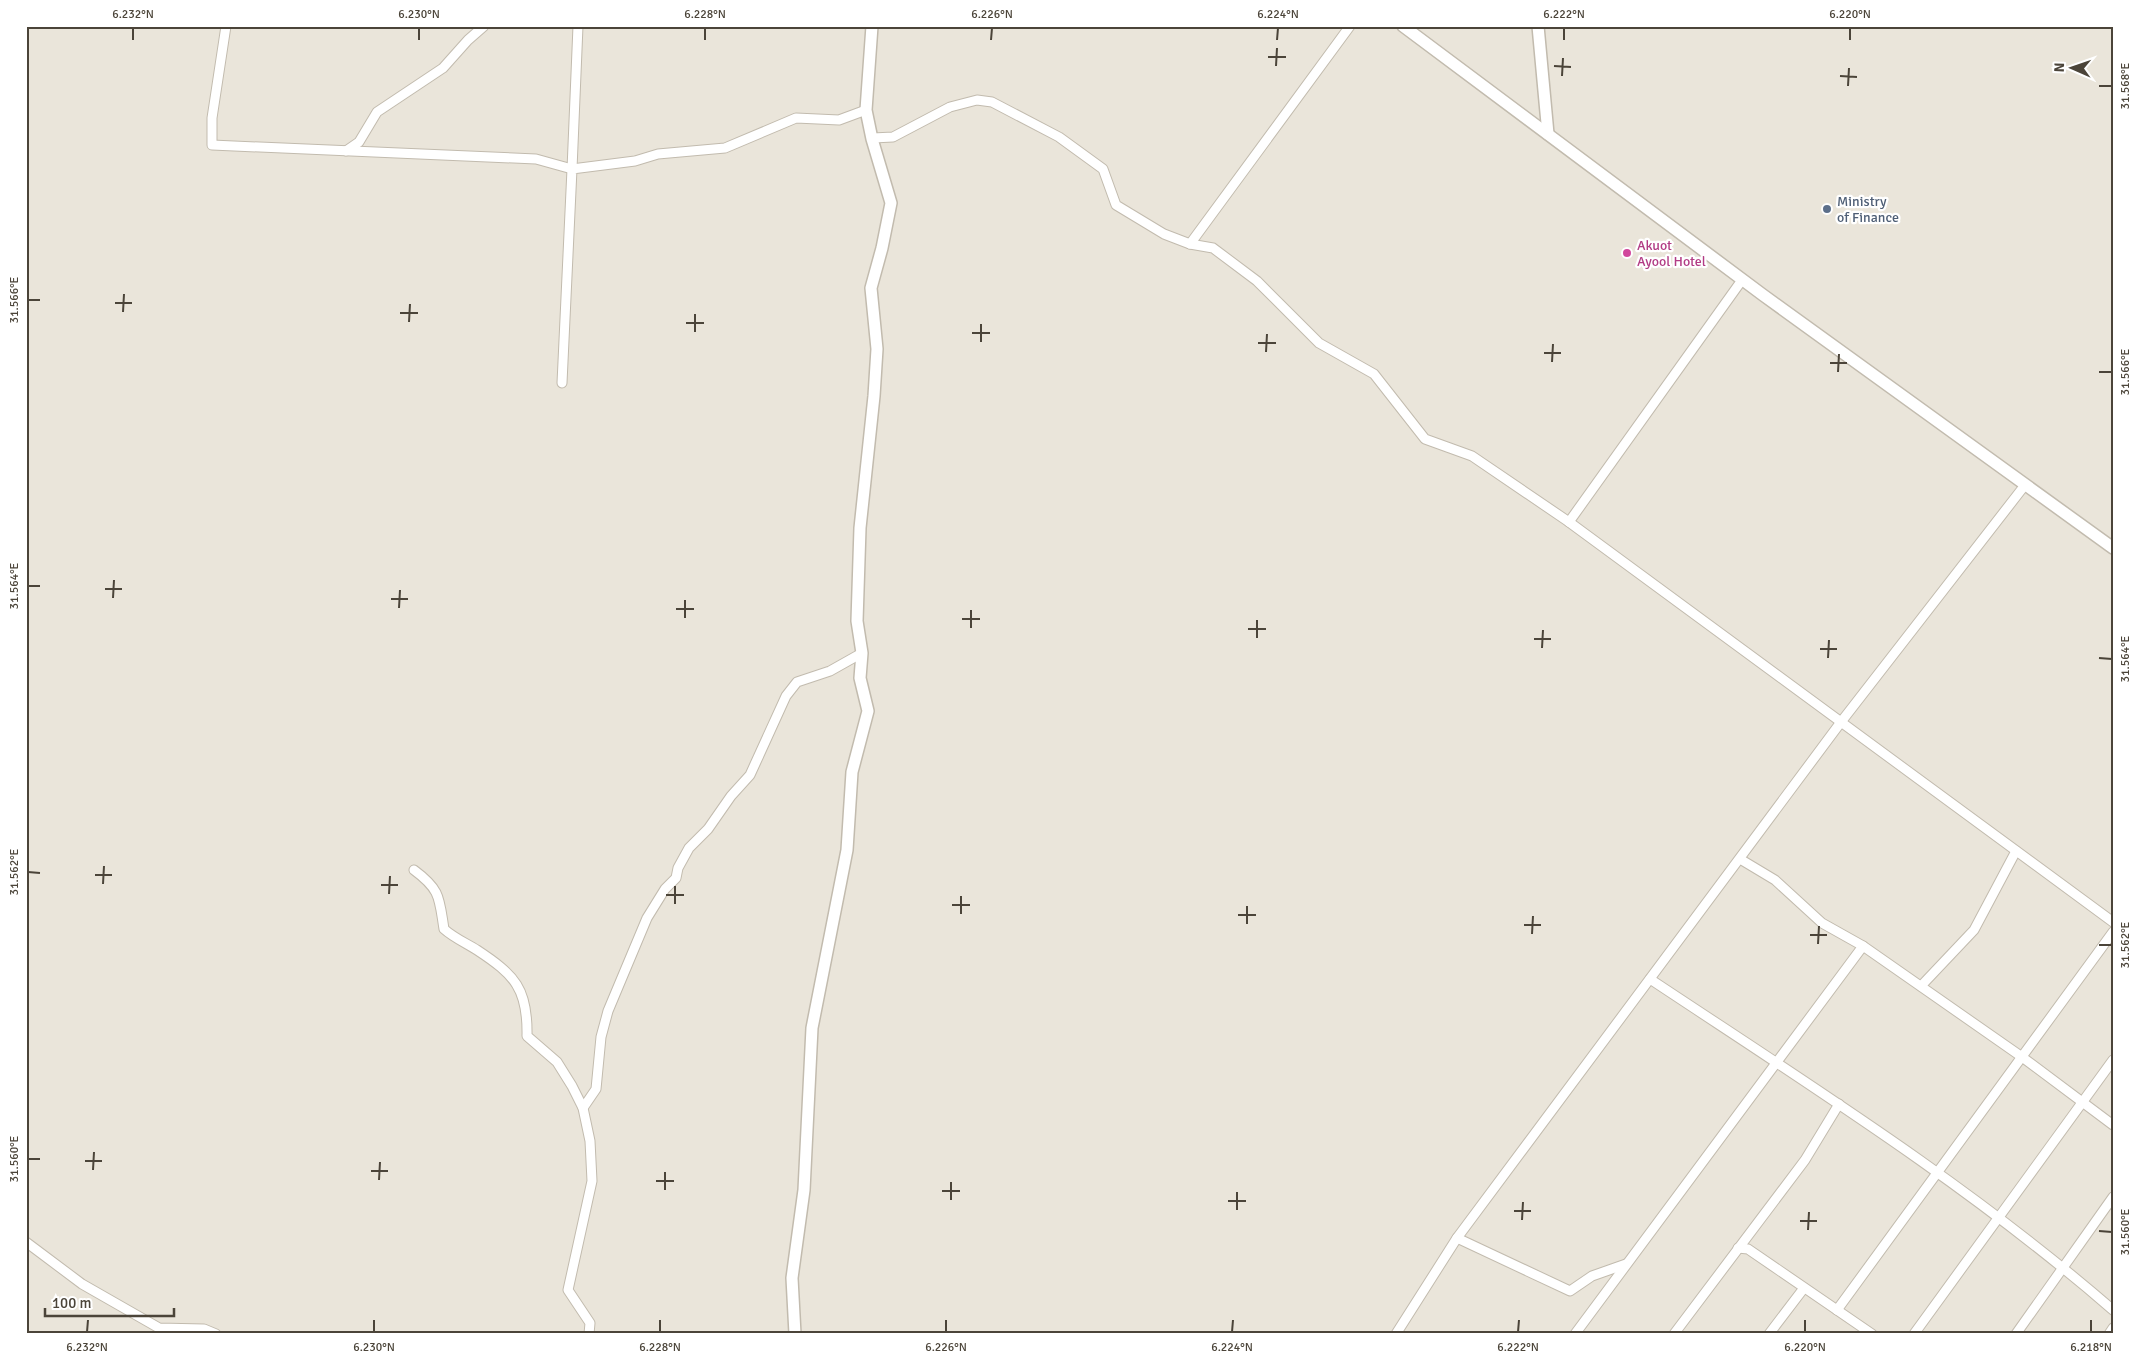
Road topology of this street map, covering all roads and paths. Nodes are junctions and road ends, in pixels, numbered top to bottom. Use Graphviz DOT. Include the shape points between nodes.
graph roads {
  1 [pos="226,26"];
  2 [pos="484,26"];
  3 [pos="578,26"];
  4 [pos="872,26"];
  5 [pos="1350,26"];
  6 [pos="1402,26"];
  7 [pos="1538,26"];
  8 [pos="866,110"];
  9 [pos="1548,134"];
  10 [pos="873,138"];
  11 [pos="345,152"];
  12 [pos="572,169"];
  13 [pos="1190,244"];
  14 [pos="1742,280"];
  15 [pos="562,383"];
  16 [pos="2025,485"];
  17 [pos="1569,522"];
  18 [pos="2113,548"];
  19 [pos="862,652"];
  20 [pos="1841,722"];
  21 [pos="2016,851"];
  22 [pos="1740,859"];
  23 [pos="414,870"];
  24 [pos="2113,922"];
  25 [pos="2113,932"];
  26 [pos="1863,946"];
  27 [pos="1650,979"];
  28 [pos="1921,986"];
  29 [pos="2022,1057"];
  30 [pos="2113,1060"];
  31 [pos="1776,1062"];
  32 [pos="2082,1102"];
  33 [pos="1839,1104"];
  34 [pos="583,1108"];
  35 [pos="2113,1125"];
  36 [pos="1938,1171"];
  37 [pos="2113,1197"];
  38 [pos="1998,1218"];
  39 [pos="1457,1238"];
  40 [pos="26,1242"];
  41 [pos="1738,1248"];
  42 [pos="1626,1264"];
  43 [pos="2064,1267"];
  44 [pos="1804,1288"];
  45 [pos="1837,1310"];
  46 [pos="2113,1310"];
  47 [pos="2113,1328"];
  48 [pos="216,1334"];
  49 [pos="589,1334"];
  50 [pos="795,1334"];
  51 [pos="1396,1334"];
  52 [pos="1575,1334"];
  53 [pos="1674,1334"];
  54 [pos="1768,1334"];
  55 [pos="1872,1334"];
  56 [pos="1914,1334"];
  57 [pos="2016,1334"];
  58 [pos="2109,1334"];
  1 -- 11 [label="street" via="212,118 212,145"];
  2 -- 11 [label="street" via="443,68 377,112 359,142"];
  3 -- 12 [label="street"];
  4 -- 8 [label="street"];
  5 -- 13 [label="street"];
  6 -- 9 [label="street"];
  7 -- 9 [label="street"];
  8 -- 10 [label="street"];
  8 -- 12 [label="street" via="839,120 796,118 725,148 658,154 635,161"];
  9 -- 14 [label="street"];
  10 -- 13 [label="street" via="893,136 950,107 977,100 992,102 1059,137 1103,169 1116,205 1164,234"];
  10 -- 19 [label="street" via="891,204 871,288 877,349 860,528 857,620"];
  11 -- 12 [label="street" via="536,159"];
  12 -- 15 [label="street"];
  13 -- 17 [label="street" via="1213,248 1257,281 1319,343 1374,374 1425,439 1472,456"];
  14 -- 16 [label="street"];
  14 -- 17 [label="street"];
  16 -- 18 [label="street"];
  16 -- 20 [label="street"];
  17 -- 20 [label="street"];
  19 -- 34 [label="street" via="830,671 797,682 786,696 750,775 689,848 676,878 665,888 647,918 608,1011 601,1037 596,1089"];
  19 -- 50 [label="street" via="860,678 868,711 852,772 847,850 812,1028 804,1190 792,1278"];
  20 -- 21 [label="street"];
  20 -- 22 [label="street"];
  21 -- 24 [label="street"];
  21 -- 28 [label="street" via="1974,930"];
  22 -- 26 [label="street" via="1775,880 1822,923"];
  22 -- 27 [label="street"];
  23 -- 34 [label="street" via="436,889 444,929 517,982 523,994 527,1036 556,1062"];
  25 -- 29 [label="street"];
  26 -- 28 [label="street"];
  26 -- 31 [label="street"];
  27 -- 31 [label="street"];
  27 -- 39 [label="street"];
  28 -- 29 [label="street"];
  29 -- 32 [label="street"];
  29 -- 36 [label="street"];
  30 -- 32 [label="street"];
  31 -- 33 [label="street"];
  31 -- 42 [label="street"];
  32 -- 35 [label="street"];
  32 -- 38 [label="street"];
  33 -- 36 [label="street"];
  33 -- 41 [label="street" via="1805,1160"];
  34 -- 49 [label="street" via="590,1140 592,1181 568,1290 590,1323"];
  36 -- 38 [label="street"];
  36 -- 45 [label="street"];
  37 -- 43 [label="street"];
  38 -- 43 [label="street"];
  38 -- 56 [label="street"];
  39 -- 42 [label="street" via="1570,1291 1592,1276"];
  39 -- 51 [label="street"];
  40 -- 48 [label="street" via="82,1284 159,1328 204,1329"];
  41 -- 44 [label="street" via="1748,1249"];
  41 -- 53 [label="street"];
  42 -- 52 [label="street"];
  43 -- 46 [label="street"];
  43 -- 57 [label="street"];
  44 -- 45 [label="street"];
  44 -- 54 [label="street"];
  45 -- 55 [label="street"];
  47 -- 58 [label="street"];
}
